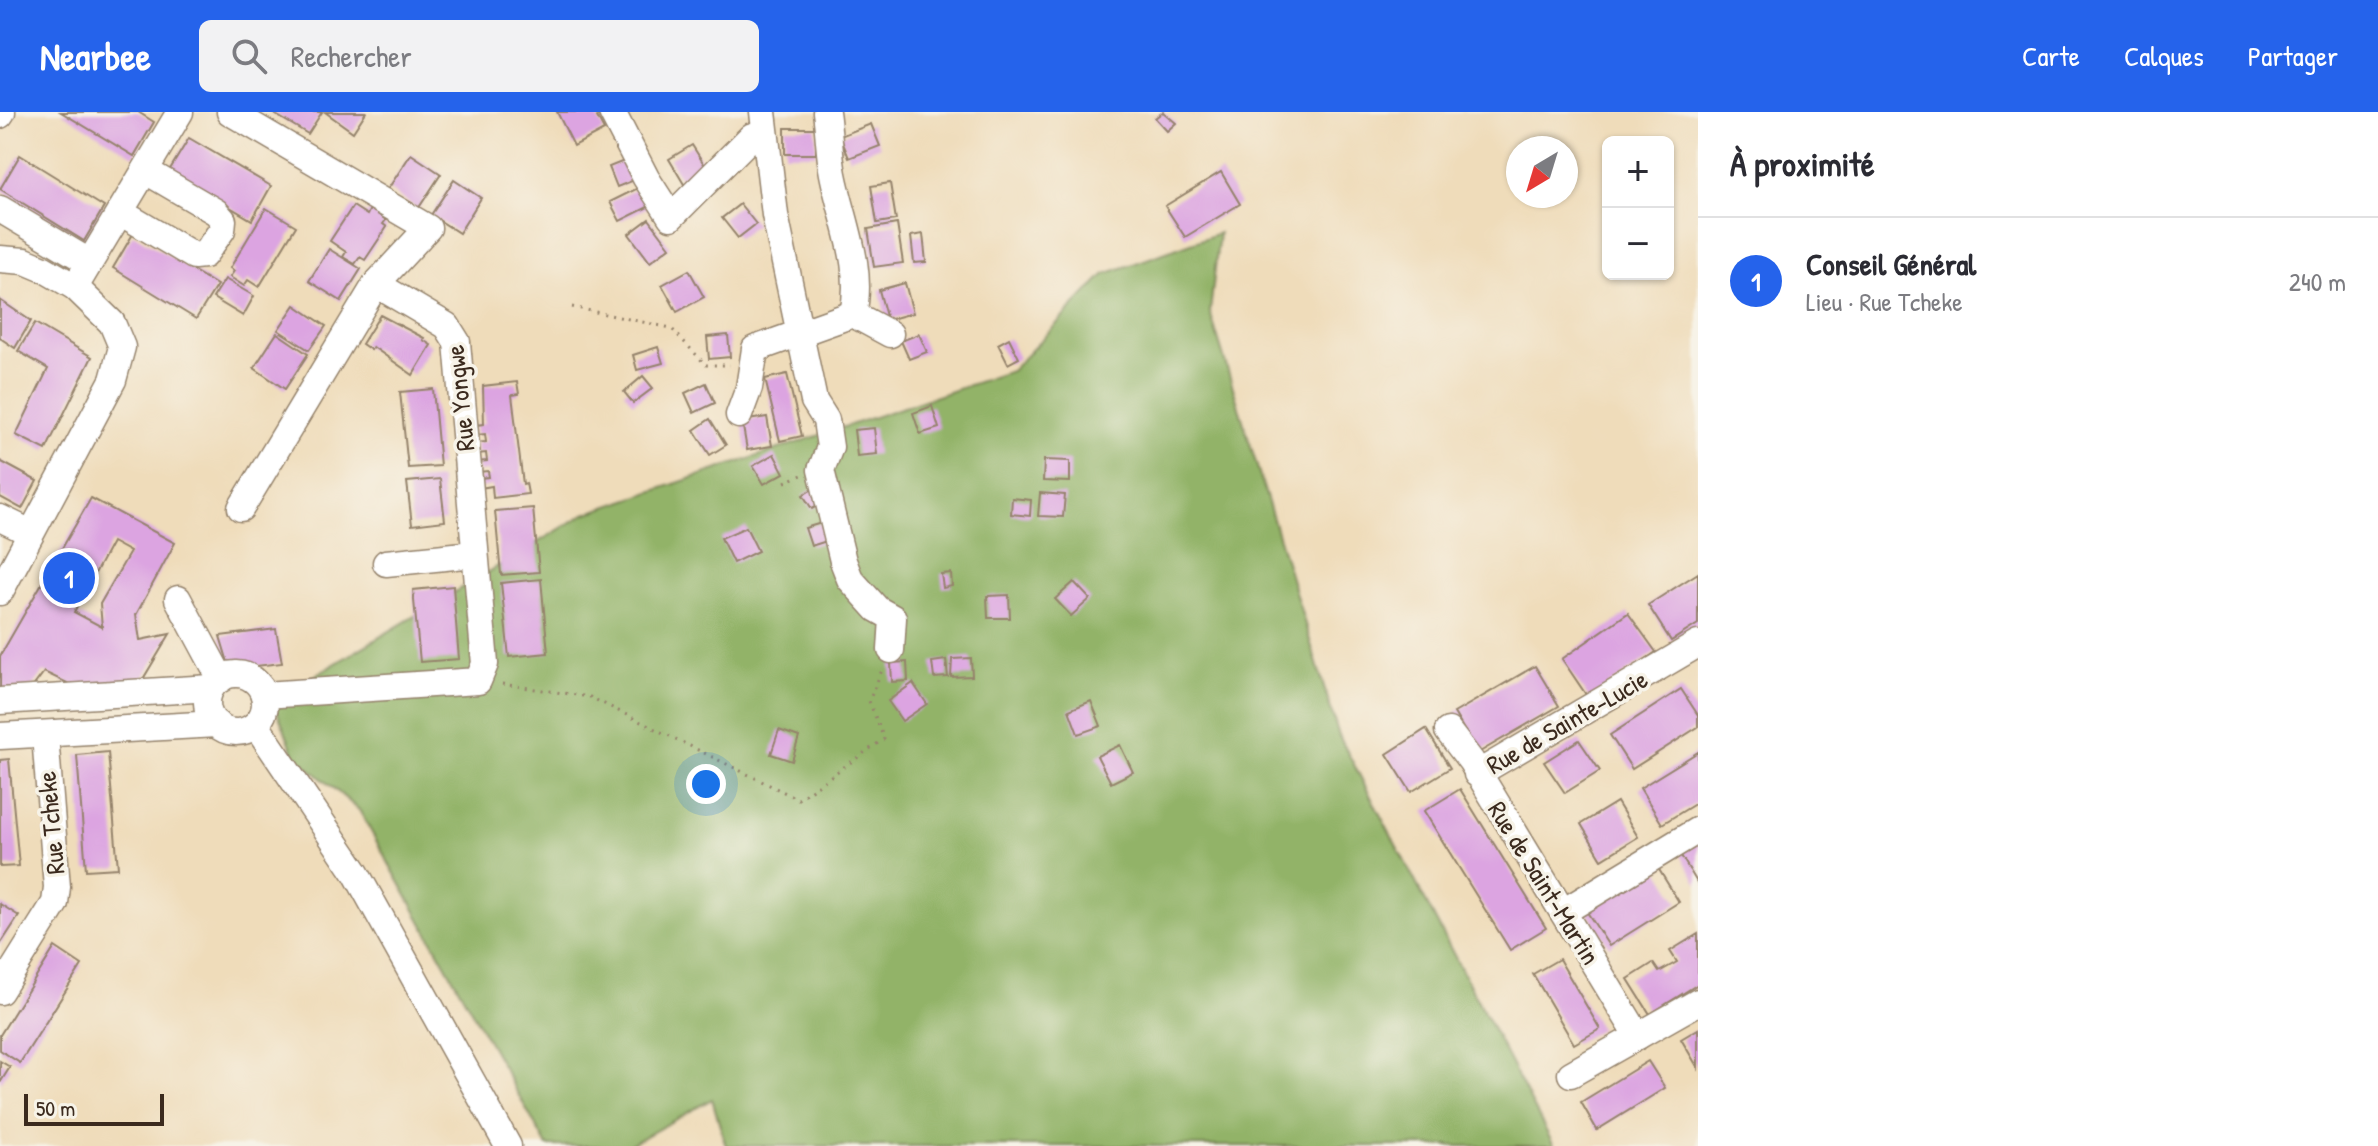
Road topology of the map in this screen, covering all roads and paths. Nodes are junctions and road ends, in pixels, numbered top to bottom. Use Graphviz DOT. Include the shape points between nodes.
graph roads {
  1 [pos="230,112"];
  2 [pos="612,112"];
  3 [pos="763,112"];
  4 [pos="826,112"];
  5 [pos="172,115"];
  6 [pos="765,143"];
  7 [pos="146,171"];
  8 [pos="0,209"];
  9 [pos="120,212"];
  10 [pos="0,259"];
  11 [pos="89,262"];
  12 [pos="376,284"];
  13 [pos="75,287"];
  14 [pos="572,307"];
  15 [pos="853,314"];
  16 [pos="890,334"];
  17 [pos="802,335"];
  18 [pos="755,349"];
  19 [pos="739,415"];
  20 [pos="241,508"];
  21 [pos="0,518"];
  22 [pos="31,533"];
  23 [pos="474,554"];
  24 [pos="386,563"];
  25 [pos="0,592"];
  26 [pos="178,599"];
  27 [pos="1698,644"];
  28 [pos="891,650"];
  29 [pos="478,681"];
  30 [pos="216,684"];
  31 [pos="264,695"];
  32 [pos="0,701"];
  33 [pos="217,724"];
  34 [pos="256,725"];
  35 [pos="1448,731"];
  36 [pos="45,735"];
  37 [pos="0,736"];
  38 [pos="1477,774"];
  39 [pos="1698,830"];
  40 [pos="1563,912"];
  41 [pos="2,985"];
  42 [pos="1698,1002"];
  43 [pos="1638,1036"];
  44 [pos="1571,1074"];
  45 [pos="508,1146"];
  1 -- 12 [label="street" via="428,228"];
  2 -- 6 [label="street" via="671,217 752,136"];
  3 -- 6 [label="street"];
  4 -- 15 [label="street" via="832,172 852,245 858,296"];
  5 -- 7 [label="street"];
  6 -- 17 [label="street"];
  7 -- 9 [label="street"];
  7 -- 9 [label="street" via="216,212 223,228 204,255 194,256"];
  8 -- 11 [label="street"];
  9 -- 11 [label="street"];
  10 -- 13 [label="street" via="25,261"];
  11 -- 13 [label="street"];
  12 -- 20 [label="street"];
  12 -- 23 [label="street, Rue Yongwe" via="454,332"];
  13 -- 22 [label="street" via="117,329 122,356"];
  14 -- 18 [label="path" via="671,328 706,365 732,366"];
  15 -- 16 [label="street"];
  15 -- 17 [label="street"];
  17 -- 18 [label="street"];
  17 -- 28 [label="street" via="814,401 826,420 830,447 821,470 843,561 850,579 877,609 893,618"];
  18 -- 19 [label="street"];
  21 -- 22 [label="street"];
  22 -- 25 [label="street"];
  23 -- 24 [label="street"];
  23 -- 29 [label="street, Rue Yongwe" via="485,664"];
  26 -- 30 [label="street"];
  27 -- 38 [label="street, Rue de Sainte-Lucie"];
  28 -- 29 [label="path" via="869,701 884,739 798,799 590,697"];
  29 -- 31 [label="street"];
  30 -- 31 [label="street" via="229,675 247,676"];
  30 -- 32 [label="street"];
  30 -- 33 [label="street" via="208,707"];
  31 -- 34 [label="street" via="264,711"];
  33 -- 34 [label="street" via="236,732"];
  33 -- 36 [label="street"];
  34 -- 45 [label="street" via="356,873"];
  35 -- 38 [label="street, Rue de Saint-Martin"];
  36 -- 37 [label="street"];
  36 -- 41 [label="street, Rue Tcheke" via="55,903"];
  38 -- 40 [label="street, Rue de Saint-Martin"];
  39 -- 40 [label="street"];
  40 -- 43 [label="street, Rue de Saint-Martin"];
  42 -- 43 [label="street"];
  43 -- 44 [label="street"];
}
